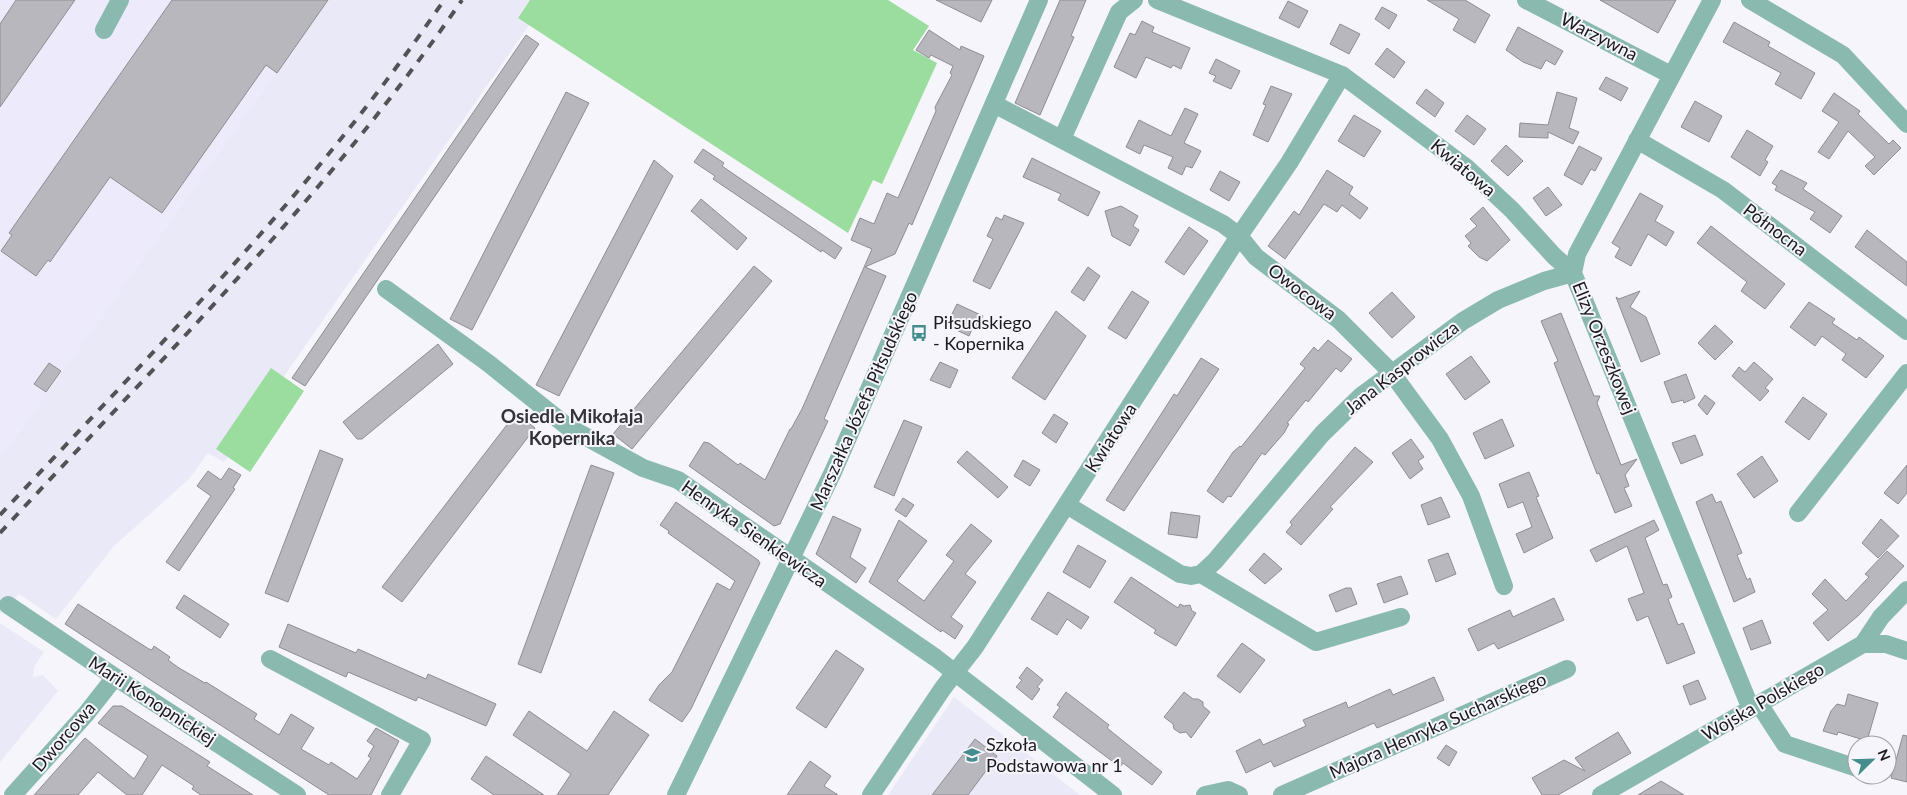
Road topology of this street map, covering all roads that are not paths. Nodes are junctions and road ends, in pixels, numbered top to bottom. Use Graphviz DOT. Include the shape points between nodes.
graph roads {
  1 [pos="120,0"];
  2 [pos="1039,0"];
  3 [pos="1134,0"];
  4 [pos="1157,0"];
  5 [pos="1526,0"];
  6 [pos="1712,0"];
  7 [pos="1750,0"];
  8 [pos="104,30"];
  9 [pos="1671,75"];
  10 [pos="1342,76"];
  11 [pos="994,104"];
  12 [pos="1907,124"];
  13 [pos="1062,139"];
  14 [pos="1637,140"];
  15 [pos="1239,236"];
  16 [pos="1573,272"];
  17 [pos="386,289"];
  18 [pos="1907,331"];
  19 [pos="1391,372"];
  20 [pos="1907,373"];
  21 [pos="1068,505"];
  22 [pos="1798,512"];
  23 [pos="792,560"];
  24 [pos="1201,574"];
  25 [pos="1504,586"];
  26 [pos="1907,590"];
  27 [pos="8,605"];
  28 [pos="1401,617"];
  29 [pos="1863,644"];
  30 [pos="1907,651"];
  31 [pos="270,659"];
  32 [pos="1567,668"];
  33 [pos="955,672"];
  34 [pos="115,677"];
  35 [pos="1755,706"];
  36 [pos="1847,765"];
  37 [pos="13,795"];
  38 [pos="297,795"];
  39 [pos="390,795"];
  40 [pos="676,795"];
  41 [pos="871,795"];
  42 [pos="1113,795"];
  43 [pos="1205,795"];
  44 [pos="1239,795"];
  45 [pos="1282,795"];
  46 [pos="1601,795"];
  1 -- 8 [label="street"];
  2 -- 11 [label="street, Marszałka Józefa Piłsudskiego"];
  3 -- 13 [label="street" via="1119,12"];
  4 -- 10 [label="street, Kwiatowa"];
  5 -- 9 [label="street, Warzywna"];
  6 -- 9 [label="street, Elizy Orzeszkowej"];
  7 -- 12 [label="street" via="1843,55"];
  9 -- 14 [label="street, Elizy Orzeszkowej"];
  10 -- 15 [label="street, Kwiatowa"];
  10 -- 16 [label="street, Kwiatowa" via="1467,168"];
  11 -- 13 [label="street, Owocowa"];
  11 -- 23 [label="street, Marszałka Józefa Piłsudskiego"];
  13 -- 15 [label="street, Owocowa" via="1223,224"];
  14 -- 16 [label="street, Elizy Orzeszkowej" via="1577,254"];
  14 -- 18 [label="street, Północna" via="1724,190"];
  15 -- 19 [label="street, Owocowa" via="1256,257 1339,320"];
  15 -- 21 [label="street, Kwiatowa"];
  16 -- 19 [label="street, Jana Kasprowicza" via="1498,300"];
  16 -- 35 [label="street, Elizy Orzeszkowej"];
  17 -- 23 [label="street, Henryka Sienkiewicza" via="488,363 568,427 643,468 678,480"];
  19 -- 24 [label="street, Jana Kasprowicza" via="1322,434"];
  19 -- 25 [label="street, Owocowa" via="1440,439 1471,496"];
  20 -- 22 [label="street"];
  21 -- 24 [label="street" via="1180,574"];
  21 -- 33 [label="street, Kwiatowa"];
  23 -- 33 [label="street, Henryka Sienkiewicza"];
  23 -- 40 [label="street, Marszałka Józefa Piłsudskiego"];
  24 -- 28 [label="street" via="1316,642"];
  26 -- 29 [label="street, Wojska Polskiego" via="1881,617"];
  27 -- 34 [label="street, Marii Konopnickiej"];
  29 -- 30 [label="street" via="1886,644"];
  29 -- 35 [label="street, Wojska Polskiego"];
  31 -- 39 [label="street" via="422,740"];
  32 -- 45 [label="street, Majora Henryka Sucharskiego"];
  33 -- 41 [label="street, Kwiatowa"];
  33 -- 42 [label="street, Henryka Sienkiewicza"];
  34 -- 37 [label="street, Dworcowa"];
  34 -- 38 [label="street, Marii Konopnickiej"];
  35 -- 36 [label="street, Elizy Orzeszkowej" via="1785,744"];
  35 -- 46 [label="street, Wojska Polskiego"];
  43 -- 44 [label="street" via="1228,790"];
}
